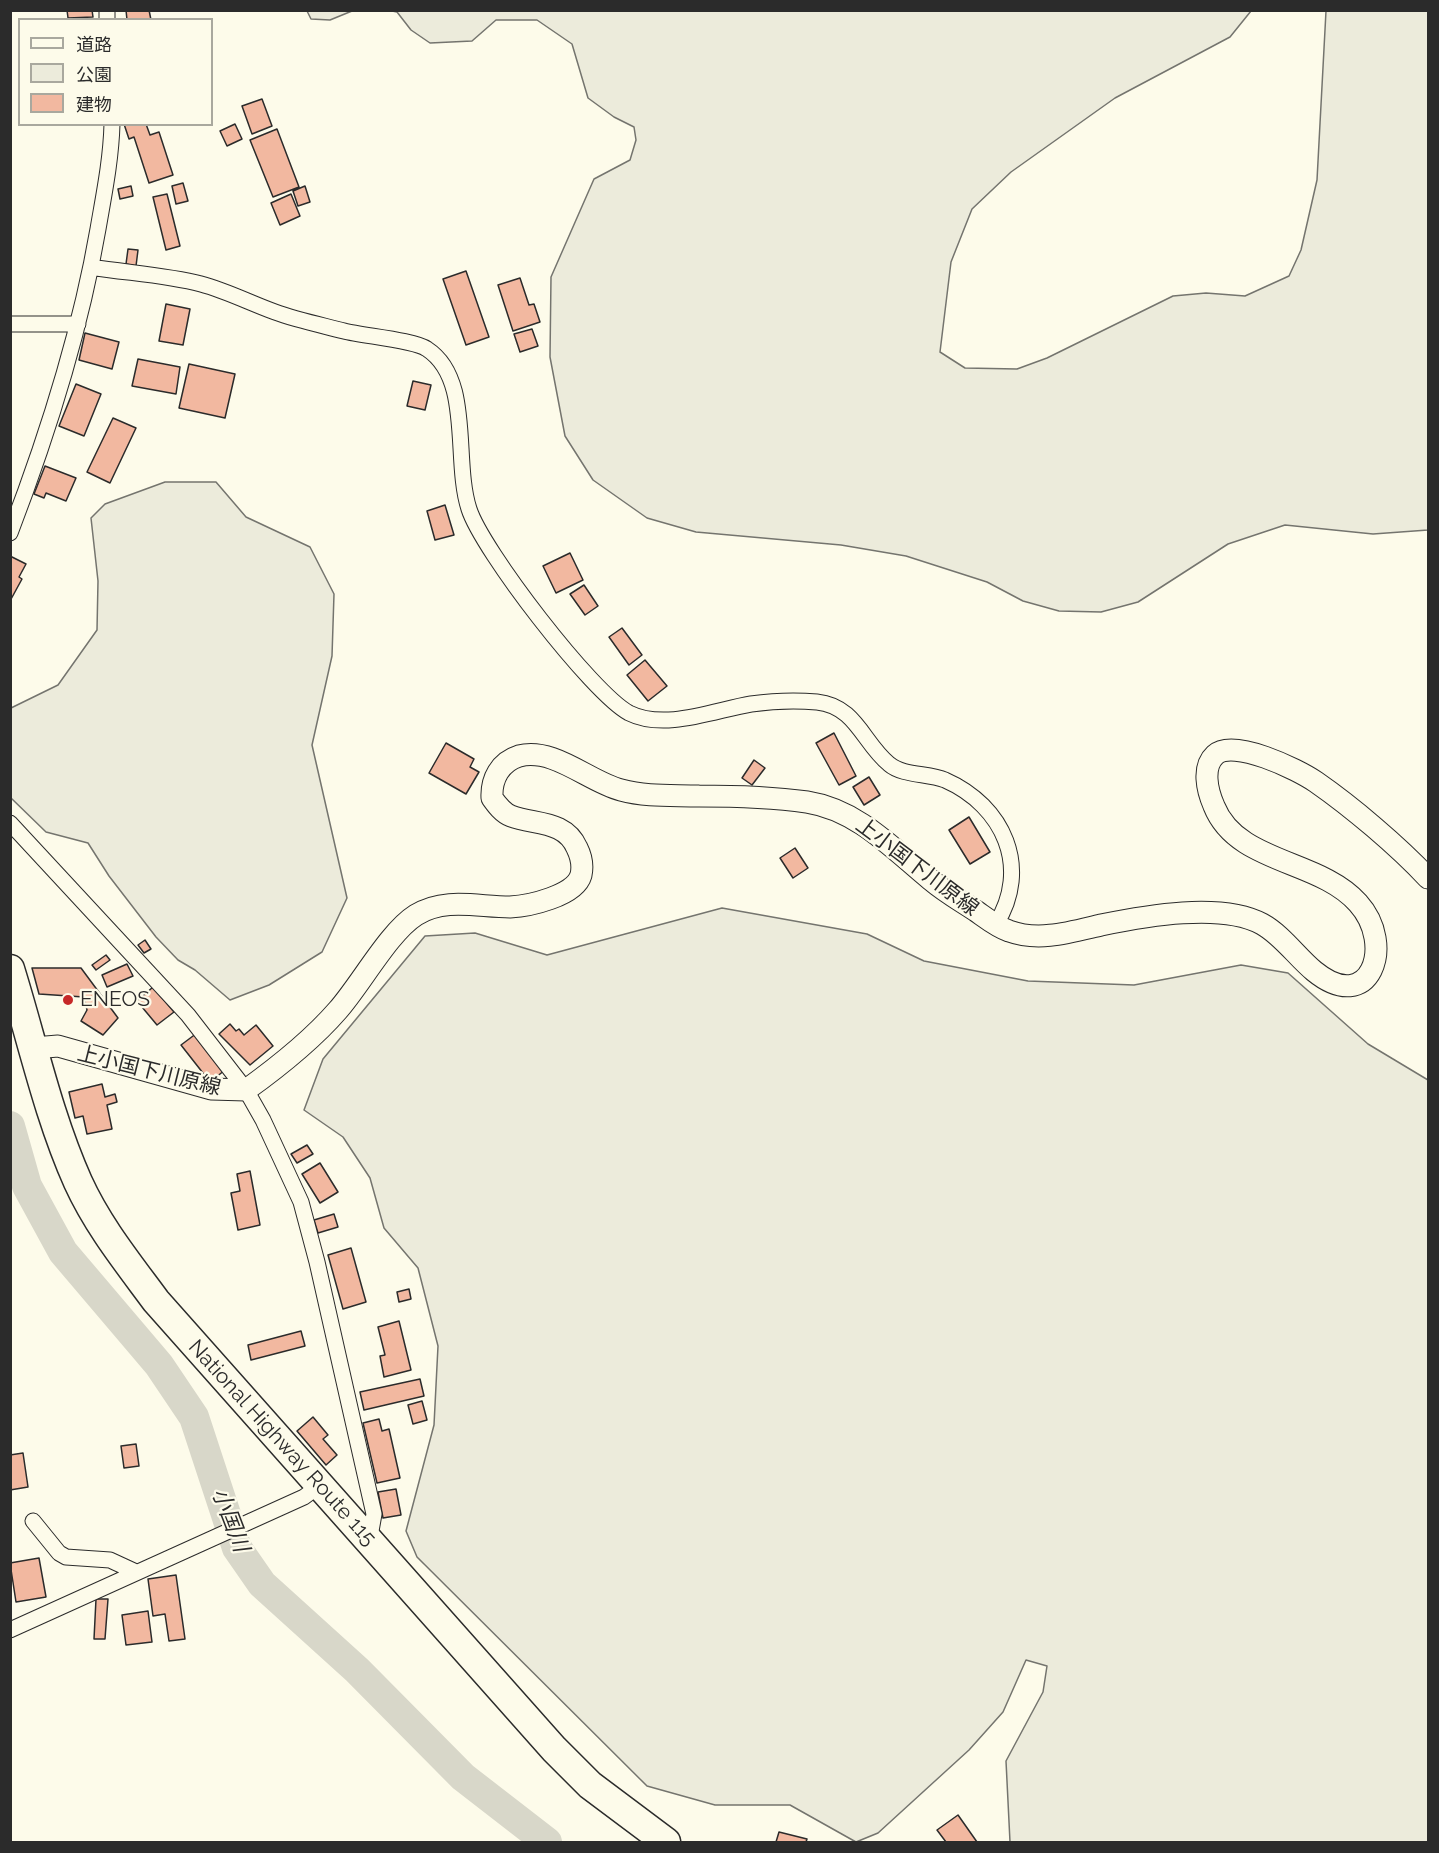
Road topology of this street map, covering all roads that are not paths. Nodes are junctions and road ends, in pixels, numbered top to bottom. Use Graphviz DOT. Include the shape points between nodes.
graph roads {
  1 [pos="112,126"];
  2 [pos="91,267"];
  3 [pos="10,324"];
  4 [pos="78,324"];
  5 [pos="10,533"];
  6 [pos="10,823"];
  7 [pos="1428,878"];
  8 [pos="996,924"];
  9 [pos="10,969"];
  10 [pos="34,1048"];
  11 [pos="246,1090"];
  12 [pos="319,1486"];
  13 [pos="33,1521"];
  14 [pos="366,1537"];
  15 [pos="136,1572"];
  16 [pos="10,1630"];
  17 [pos="666,1842"];
  1 -- 2 [label="street"];
  2 -- 4 [label="street"];
  2 -- 8 [label="street" via="200,284 303,321 427,348 449,374 457,396 461,472 476,525 503,570 611,700 637,716 666,720 756,704 821,703 844,712 888,764 970,792 996,820 1011,856 1013,877 1009,903"];
  3 -- 4 [label="street"];
  4 -- 5 [label="street" via="43,443"];
  6 -- 11 [label="street" via="188,1015"];
  7 -- 8 [label="main road, 上小国下川原線" via="1314,781 1268,758 1231,748 1219,751 1208,763 1207,781 1214,808 1232,834 1256,850 1294,863 1340,886 1361,906 1378,950 1371,973 1360,983 1336,984 1317,974 1266,926 1245,917 1205,912 1131,919 1036,937"];
  8 -- 11 [label="main road, 上小国下川原線" via="935,884 879,836 829,807 765,797 639,795 609,787 554,760 532,755 518,757 499,770 491,785 492,798 511,816 559,828 574,841 581,857 581,876 570,890 511,907 468,903 438,907 416,916 393,937 338,1011"];
  9 -- 10 [label="highway, National Highway Route 115"];
  10 -- 11 [label="main road, 上小国下川原線" via="57,1046 211,1089"];
  10 -- 12 [label="highway, National Highway Route 115" via="51,1110 78,1182 102,1226 156,1301"];
  11 -- 14 [label="street" via="291,1178 309,1226 374,1514"];
  12 -- 14 [label="highway, National Highway Route 115"];
  12 -- 15 [label="street" via="304,1497"];
  13 -- 15 [label="street" via="58,1553 66,1557 103,1559"];
  14 -- 17 [label="highway, National Highway Route 115" via="554,1749 590,1785"];
  15 -- 16 [label="street"];
}
